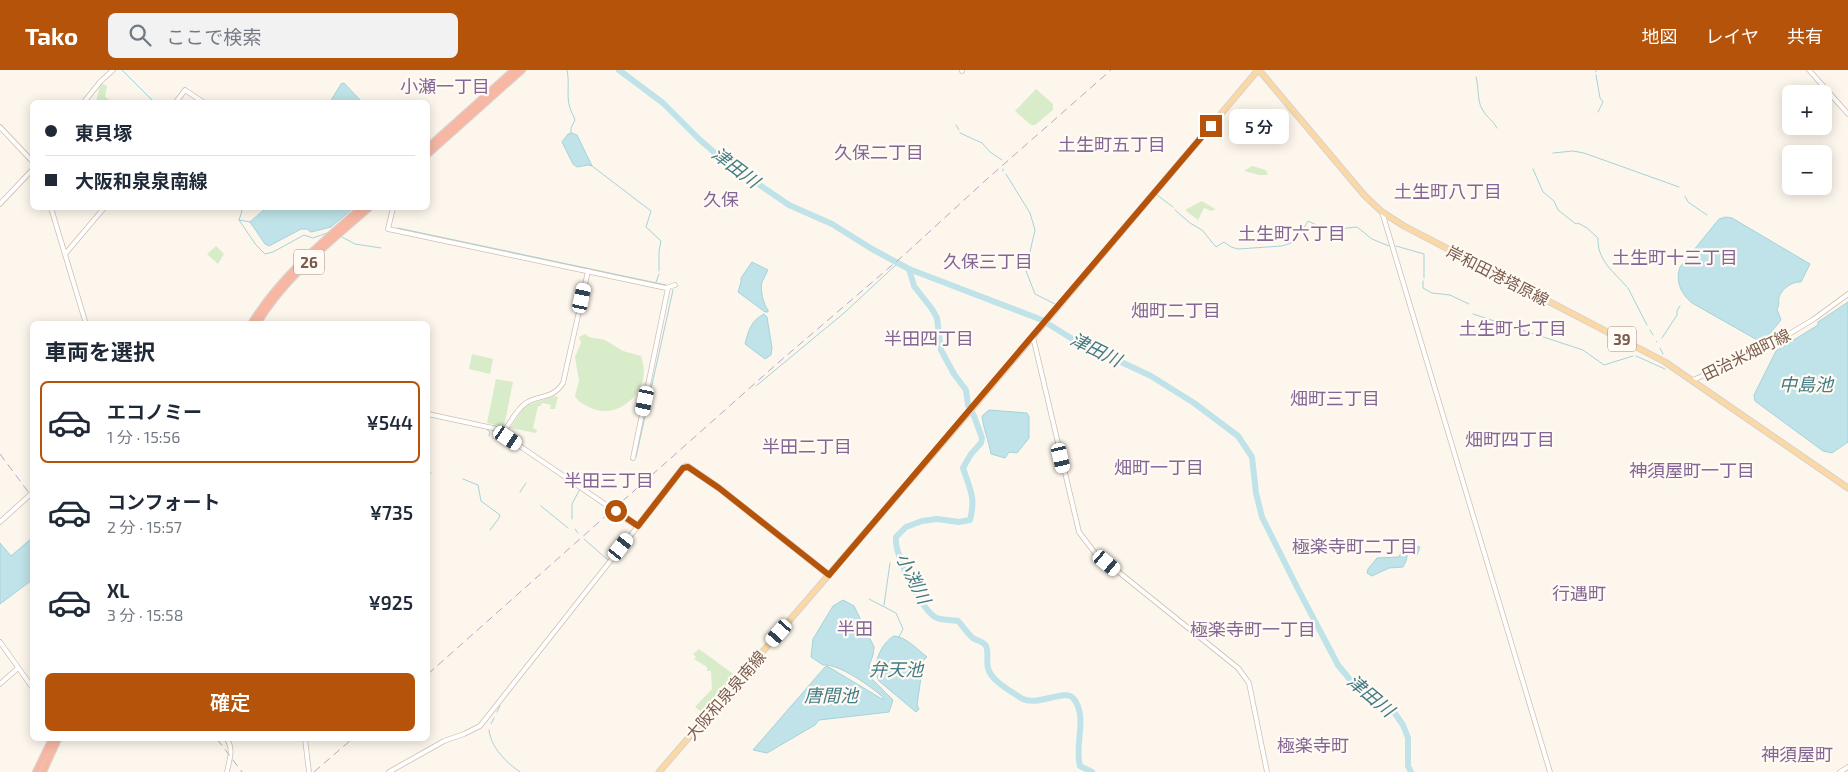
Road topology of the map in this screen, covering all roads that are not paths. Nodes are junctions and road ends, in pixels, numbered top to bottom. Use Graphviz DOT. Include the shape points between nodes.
graph roads {
  1 [pos="113,70"];
  2 [pos="514,70"];
  3 [pos="522,70"];
  4 [pos="1258,70"];
  5 [pos="1810,70"];
  6 [pos="86,100"];
  7 [pos="178,100"];
  8 [pos="200,100"];
  9 [pos="1848,114"];
  10 [pos="0,126"];
  11 [pos="430,145"];
  12 [pos="430,152"];
  13 [pos="30,159"];
  14 [pos="30,172"];
  15 [pos="0,204"];
  16 [pos="53,210"];
  17 [pos="102,210"];
  18 [pos="359,210"];
  19 [pos="367,210"];
  20 [pos="393,210"];
  21 [pos="1382,212"];
  22 [pos="66,253"];
  23 [pos="588,272"];
  24 [pos="675,285"];
  25 [pos="668,288"];
  26 [pos="1848,294"];
  27 [pos="85,321"];
  28 [pos="253,321"];
  29 [pos="259,321"];
  30 [pos="1033,337"];
  31 [pos="1693,380"];
  32 [pos="430,414"];
  33 [pos="504,431"];
  34 [pos="633,458"];
  35 [pos="1848,488"];
  36 [pos="30,495"];
  37 [pos="621,515"];
  38 [pos="0,522"];
  39 [pos="638,526"];
  40 [pos="829,575"];
  41 [pos="0,642"];
  42 [pos="18,668"];
  43 [pos="0,684"];
  44 [pos="30,684"];
  45 [pos="51,741"];
  46 [pos="57,741"];
  47 [pos="228,741"];
  48 [pos="305,741"];
  49 [pos="1848,767"];
  50 [pos="36,772"];
  51 [pos="43,772"];
  52 [pos="227,772"];
  53 [pos="309,772"];
  54 [pos="390,772"];
  55 [pos="659,772"];
  56 [pos="1267,772"];
  57 [pos="1550,772"];
  58 [pos="1840,772"];
  1 -- 6 [label="street"];
  2 -- 11 [label="highway"];
  3 -- 12 [label="highway"];
  4 -- 21 [label="main road, 岸和田港塔原線 / 39"];
  4 -- 30 [label="main road, 大阪和泉泉南線"];
  5 -- 9 [label="street"];
  7 -- 8 [label="street" via="185,90"];
  10 -- 13 [label="street"];
  14 -- 15 [label="street"];
  16 -- 22 [label="street"];
  17 -- 22 [label="street"];
  18 -- 28 [label="highway, 26" via="290,273"];
  19 -- 29 [label="highway, 26" via="292,278"];
  20 -- 23 [label="street" via="388,229"];
  21 -- 31 [label="main road, 岸和田港塔原線 / 39" via="1638,347"];
  21 -- 57 [label="street"];
  22 -- 27 [label="street"];
  23 -- 25 [label="street"];
  23 -- 33 [label="street" via="563,383 554,394 523,405"];
  24 -- 25 [label="street"];
  25 -- 34 [label="street"];
  26 -- 31 [label="street, 田治米畑町線" via="1764,350"];
  30 -- 40 [label="main road, 大阪和泉泉南線"];
  30 -- 56 [label="street" via="1079,532 1095,553 1238,668 1252,692"];
  31 -- 35 [label="main road, 岸和田港塔原線 / 39"];
  32 -- 33 [label="street"];
  33 -- 37 [label="street" via="508,438"];
  36 -- 38 [label="street"];
  37 -- 39 [label="main road"];
  39 -- 40 [label="main road" via="683,468 688,467"];
  39 -- 54 [label="street" via="480,726 444,741"];
  40 -- 55 [label="main road, 大阪和泉泉南線"];
  41 -- 42 [label="street"];
  42 -- 43 [label="street"];
  42 -- 44 [label="street"];
  45 -- 50 [label="highway"];
  46 -- 51 [label="highway"];
  47 -- 52 [label="street" via="231,751"];
  48 -- 53 [label="street"];
  49 -- 58 [label="street"];
}
